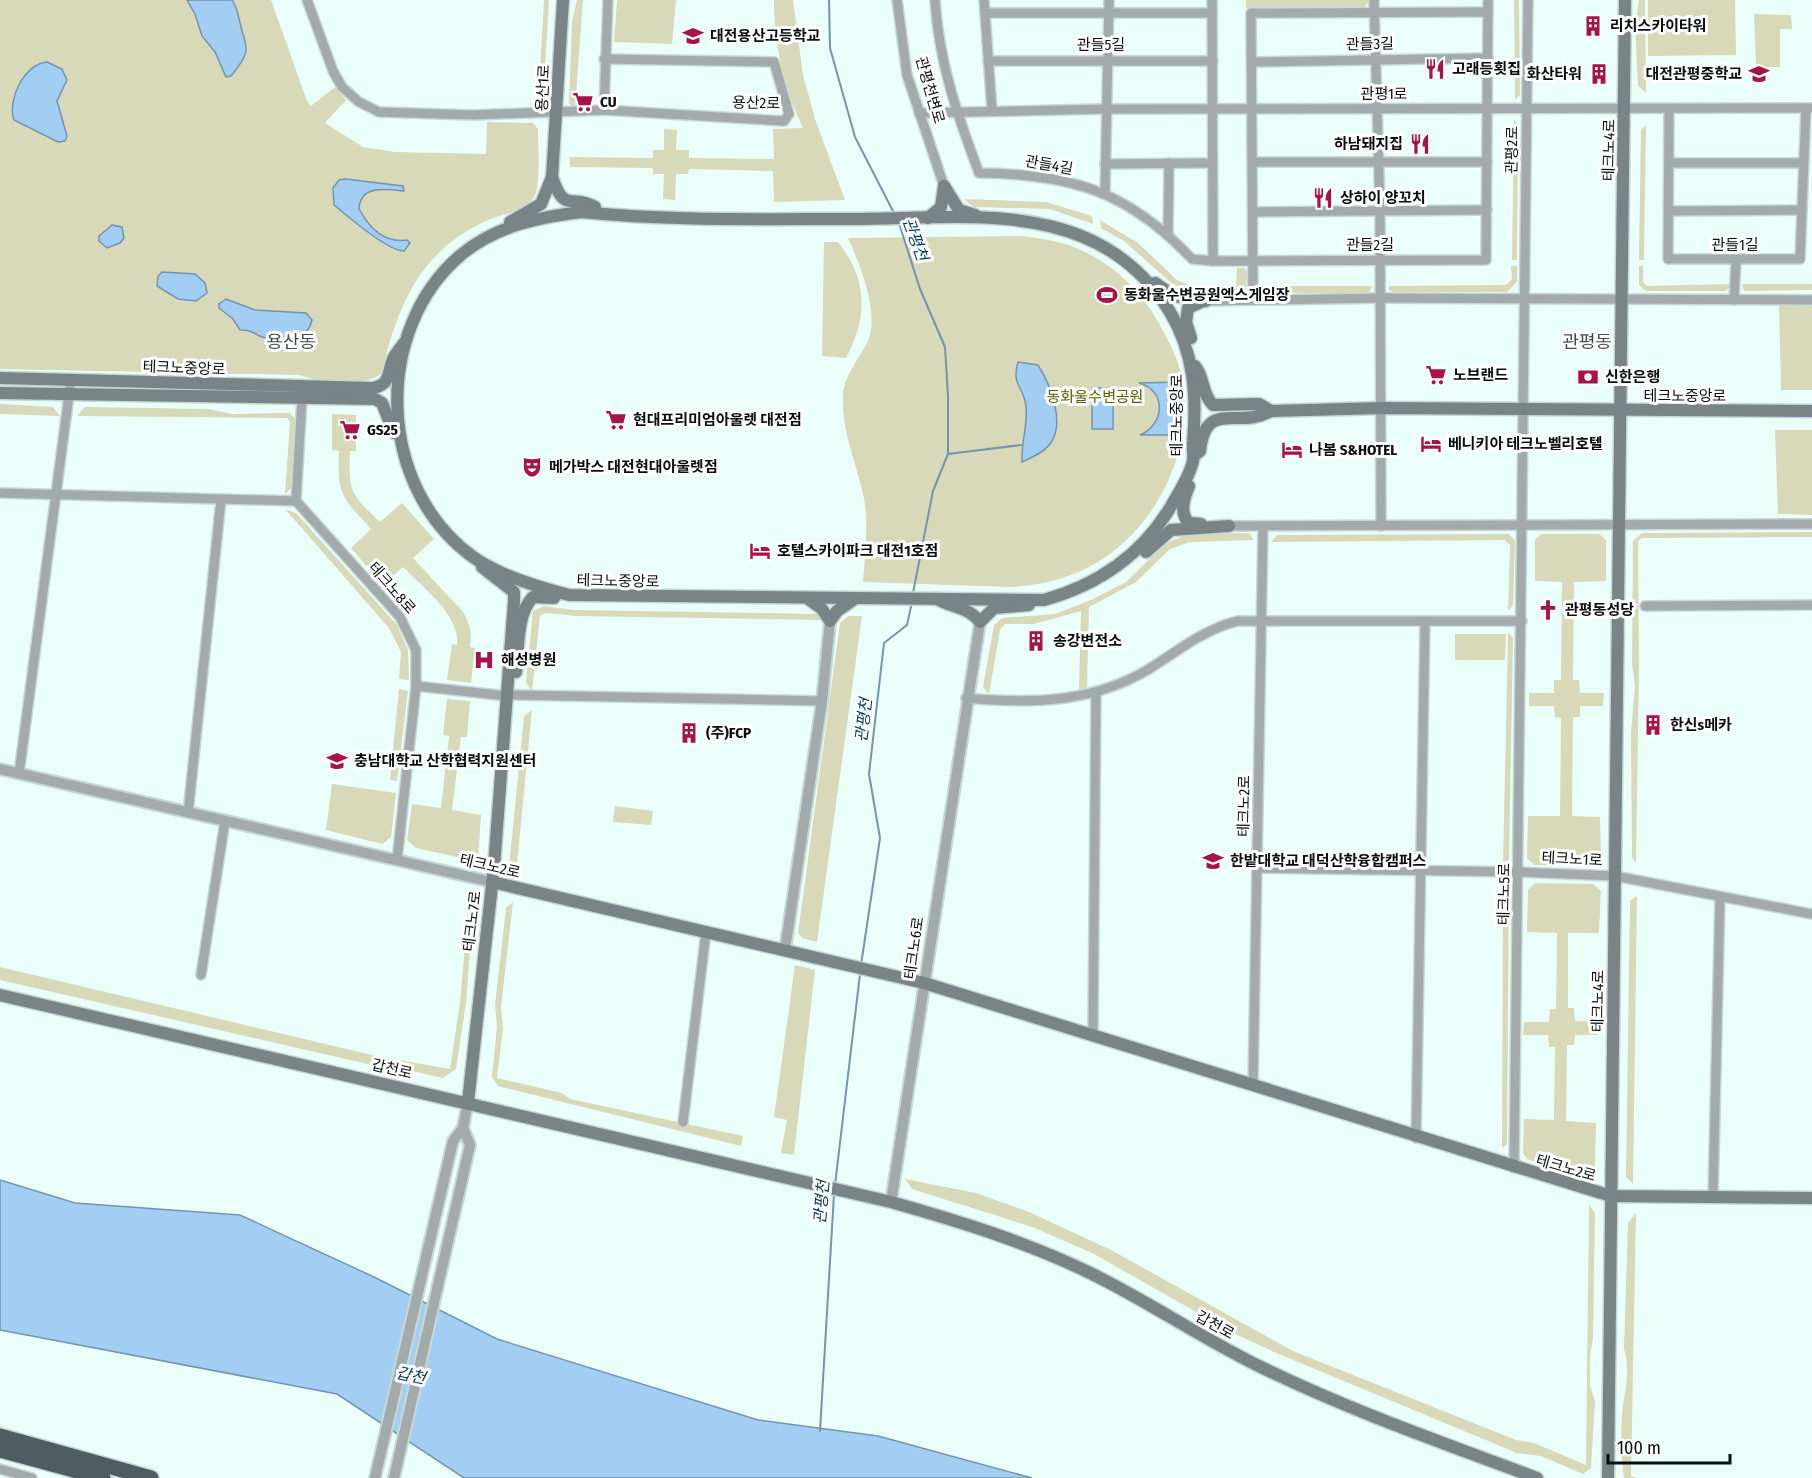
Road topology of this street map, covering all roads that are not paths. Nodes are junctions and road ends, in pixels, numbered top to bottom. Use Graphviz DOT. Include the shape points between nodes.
graph roads {
  1 [pos="307,0"];
  2 [pos="563,0"];
  3 [pos="608,0"];
  4 [pos="897,0"];
  5 [pos="934,0"];
  6 [pos="984,0"];
  7 [pos="1109,0"];
  8 [pos="1212,0"];
  9 [pos="1374,0"];
  10 [pos="1488,0"];
  11 [pos="1528,0"];
  12 [pos="1625,0"];
  13 [pos="1109,12"];
  14 [pos="1488,12"];
  15 [pos="985,13"];
  16 [pos="1212,13"];
  17 [pos="1374,14"];
  18 [pos="1488,58"];
  19 [pos="604,59"];
  20 [pos="1108,59"];
  21 [pos="1375,59"];
  22 [pos="988,61"];
  23 [pos="1213,61"];
  24 [pos="1253,62"];
  25 [pos="1809,108"];
  26 [pos="1106,109"];
  27 [pos="1377,109"];
  28 [pos="1528,109"];
  29 [pos="1624,109"];
  30 [pos="1669,109"];
  31 [pos="604,110"];
  32 [pos="992,110"];
  33 [pos="1215,110"];
  34 [pos="1254,110"];
  35 [pos="1489,110"];
  36 [pos="956,111"];
  37 [pos="556,112"];
  38 [pos="919,113"];
  39 [pos="1379,160"];
  40 [pos="1254,162"];
  41 [pos="1487,162"];
  42 [pos="1169,163"];
  43 [pos="1212,163"];
  44 [pos="1669,163"];
  45 [pos="1803,163"];
  46 [pos="1105,164"];
  47 [pos="552,177"];
  48 [pos="944,186"];
  49 [pos="1105,193"];
  50 [pos="1380,209"];
  51 [pos="1487,210"];
  52 [pos="1802,210"];
  53 [pos="1669,211"];
  54 [pos="1254,212"];
  55 [pos="607,214"];
  56 [pos="934,216"];
  57 [pos="986,220"];
  58 [pos="500,231"];
  59 [pos="1168,233"];
  60 [pos="1380,259"];
  61 [pos="1213,261"];
  62 [pos="1253,261"];
  63 [pos="1736,261"];
  64 [pos="1138,271"];
  65 [pos="1381,298"];
  66 [pos="1253,300"];
  67 [pos="1525,300"];
  68 [pos="1622,300"];
  69 [pos="1734,300"];
  70 [pos="1812,300"];
  71 [pos="1206,301"];
  72 [pos="405,342"];
  73 [pos="1188,348"];
  74 [pos="1191,361"];
  75 [pos="0,378"];
  76 [pos="71,380"];
  77 [pos="0,393"];
  78 [pos="366,393"];
  79 [pos="69,396"];
  80 [pos="302,398"];
  81 [pos="1383,408"];
  82 [pos="1524,410"];
  83 [pos="1270,411"];
  84 [pos="1621,411"];
  85 [pos="1812,411"];
  86 [pos="402,453"];
  87 [pos="1192,463"];
  88 [pos="0,493"];
  89 [pos="58,494"];
  90 [pos="221,500"];
  91 [pos="296,501"];
  92 [pos="1619,524"];
  93 [pos="1812,524"];
  94 [pos="1524,525"];
  95 [pos="1229,526"];
  96 [pos="1381,526"];
  97 [pos="1263,527"];
  98 [pos="474,558"];
  99 [pos="1115,571"];
  100 [pos="570,595"];
  101 [pos="807,598"];
  102 [pos="859,599"];
  103 [pos="1044,600"];
  104 [pos="968,604"];
  105 [pos="1812,604"];
  106 [pos="1645,606"];
  107 [pos="830,621"];
  108 [pos="1261,621"];
  109 [pos="1522,621"];
  110 [pos="980,622"];
  111 [pos="1425,622"];
  112 [pos="416,686"];
  113 [pos="1096,693"];
  114 [pos="510,696"];
  115 [pos="966,698"];
  116 [pos="822,701"];
  117 [pos="0,769"];
  118 [pos="19,774"];
  119 [pos="189,813"];
  120 [pos="225,821"];
  121 [pos="397,860"];
  122 [pos="1258,868"];
  123 [pos="1422,870"];
  124 [pos="1519,872"];
  125 [pos="1615,876"];
  126 [pos="492,882"];
  127 [pos="1720,897"];
  128 [pos="1812,914"];
  129 [pos="706,932"];
  130 [pos="785,950"];
  131 [pos="201,975"];
  132 [pos="924,983"];
  133 [pos="0,995"];
  134 [pos="1093,1035"];
  135 [pos="1253,1086"];
  136 [pos="468,1102"];
  137 [pos="683,1122"];
  138 [pos="462,1128"];
  139 [pos="1416,1138"];
  140 [pos="1514,1168"];
  141 [pos="1611,1197"];
  142 [pos="1713,1197"];
  143 [pos="1812,1198"];
  144 [pos="885,1201"];
  145 [pos="0,1436"];
  146 [pos="0,1450"];
  147 [pos="0,1469"];
  148 [pos="32,1478"];
  149 [pos="103,1478"];
  150 [pos="151,1478"];
  151 [pos="375,1478"];
  152 [pos="394,1478"];
  153 [pos="1537,1478"];
  154 [pos="1608,1478"];
  1 -- 37 [label="street, 용산2로" via="342,87 373,109 473,115"];
  2 -- 37 [label="main road, 용산1로"];
  3 -- 19 [label="street"];
  4 -- 38 [label="street, 관평천변로" via="907,75"];
  5 -- 36 [label="street" via="942,63"];
  6 -- 15 [label="street"];
  7 -- 13 [label="street"];
  8 -- 16 [label="street"];
  9 -- 17 [label="street, 관들3길"];
  10 -- 14 [label="street"];
  11 -- 28 [label="street, 관평2로"];
  12 -- 29 [label="main road, 테크노4로"];
  13 -- 15 [label="street"];
  13 -- 16 [label="street"];
  13 -- 20 [label="street"];
  14 -- 17 [label="street, 관들3길"];
  14 -- 18 [label="street"];
  15 -- 22 [label="street"];
  16 -- 23 [label="street"];
  17 -- 21 [label="street"];
  17 -- 24 [label="street, 관들3길" via="1251,13"];
  18 -- 21 [label="street, 관들3길"];
  18 -- 35 [label="street"];
  19 -- 31 [label="street"];
  19 -- 31 [label="street, 용산2로" via="774,63 789,114 784,121"];
  20 -- 22 [label="street, 관들5길"];
  20 -- 23 [label="street, 관들5길"];
  20 -- 26 [label="street"];
  21 -- 24 [label="street, 관들3길"];
  21 -- 27 [label="street"];
  22 -- 32 [label="street"];
  23 -- 33 [label="street"];
  24 -- 34 [label="street, 관들3길"];
  25 -- 30 [label="street, 관평1로"];
  25 -- 45 [label="street, 관들1길"];
  26 -- 32 [label="street, 관평1로"];
  26 -- 33 [label="street, 관평1로"];
  26 -- 46 [label="street"];
  27 -- 34 [label="street, 관평1로"];
  27 -- 35 [label="street, 관평1로"];
  27 -- 39 [label="street"];
  28 -- 29 [label="street, 관평1로"];
  28 -- 35 [label="street, 관평1로"];
  28 -- 67 [label="street, 관평2로"];
  29 -- 30 [label="street, 관평1로"];
  29 -- 68 [label="main road, 테크노4로"];
  30 -- 44 [label="street, 관들1길"];
  31 -- 37 [label="street, 용산2로"];
  32 -- 36 [label="street, 관평1로"];
  33 -- 34 [label="street, 관평1로"];
  33 -- 43 [label="street"];
  34 -- 40 [label="street"];
  35 -- 41 [label="street, 관들2길"];
  36 -- 38 [label="street, 관평1로"];
  36 -- 49 [label="street, 관들4길" via="979,173 1043,177"];
  37 -- 47 [label="main road, 용산1로"];
  38 -- 48 [label="street, 관평천변로"];
  39 -- 40 [label="street"];
  39 -- 41 [label="street"];
  39 -- 50 [label="street"];
  40 -- 54 [label="street"];
  41 -- 51 [label="street, 관들2길"];
  42 -- 43 [label="street"];
  42 -- 46 [label="street"];
  42 -- 59 [label="street"];
  43 -- 61 [label="street"];
  44 -- 45 [label="street"];
  44 -- 53 [label="street, 관들1길"];
  45 -- 52 [label="street, 관들1길"];
  46 -- 49 [label="street"];
  47 -- 55 [label="main road" via="563,200 591,205"];
  47 -- 58 [label="main road, 용산1로" via="541,204"];
  48 -- 56 [label="main road" via="941,207"];
  48 -- 57 [label="main road" via="959,210"];
  49 -- 59 [label="street, 관들4길"];
  50 -- 51 [label="street"];
  50 -- 54 [label="street"];
  50 -- 60 [label="street"];
  51 -- 60 [label="street, 관들2길" via="1486,260"];
  52 -- 53 [label="street"];
  52 -- 63 [label="street, 관들1길" via="1800,259"];
  53 -- 63 [label="street, 관들1길" via="1668,260"];
  54 -- 62 [label="street"];
  55 -- 56 [label="main road, 테크노중앙로" via="849,219"];
  55 -- 58 [label="main road, 테크노중앙로" via="547,216"];
  56 -- 57 [label="main road, 테크노중앙로"];
  57 -- 64 [label="main road, 테크노중앙로" via="1063,228 1109,248"];
  58 -- 72 [label="main road, 테크노중앙로" via="463,253 444,271 413,317"];
  59 -- 61 [label="street, 관들4길" via="1192,259"];
  60 -- 62 [label="street, 관들2길"];
  60 -- 65 [label="street"];
  61 -- 62 [label="street, 관들2길"];
  62 -- 66 [label="street"];
  63 -- 69 [label="street"];
  64 -- 71 [label="main road" via="1174,296"];
  64 -- 73 [label="main road, 테크노중앙로" via="1158,294"];
  65 -- 66 [label="street"];
  65 -- 67 [label="street"];
  65 -- 81 [label="street"];
  66 -- 71 [label="street"];
  67 -- 68 [label="street"];
  67 -- 82 [label="street, 관평2로"];
  68 -- 69 [label="street"];
  68 -- 84 [label="main road, 테크노4로"];
  69 -- 70 [label="street"];
  71 -- 73 [label="main road" via="1188,308"];
  72 -- 78 [label="main road" via="393,358 388,380"];
  72 -- 86 [label="main road, 테크노중앙로" via="398,402"];
  73 -- 74 [label="main road, 테크노중앙로"];
  74 -- 83 [label="main road" via="1201,372 1203,390 1213,405 1259,404"];
  74 -- 87 [label="main road, 테크노중앙로"];
  75 -- 76 [label="main road, 테크노중앙로"];
  76 -- 78 [label="main road, 테크노중앙로"];
  76 -- 79 [label="street"];
  77 -- 79 [label="main road, 테크노중앙로"];
  78 -- 80 [label="main road, 테크노중앙로"];
  78 -- 86 [label="main road" via="382,403"];
  79 -- 80 [label="main road, 테크노중앙로"];
  79 -- 89 [label="street"];
  80 -- 91 [label="street"];
  81 -- 82 [label="main road, 테크노중앙로"];
  81 -- 83 [label="main road, 테크노중앙로"];
  81 -- 96 [label="street"];
  82 -- 84 [label="main road, 테크노중앙로"];
  82 -- 94 [label="street, 관평2로"];
  83 -- 87 [label="main road" via="1260,417 1223,418 1208,424"];
  84 -- 85 [label="main road, 테크노중앙로"];
  84 -- 92 [label="main road, 테크노4로"];
  86 -- 98 [label="main road, 테크노중앙로" via="428,509"];
  87 -- 95 [label="main road" via="1191,483 1183,504 1185,519 1190,523"];
  87 -- 99 [label="main road, 테크노중앙로" via="1157,528"];
  88 -- 89 [label="street"];
  89 -- 90 [label="street"];
  89 -- 118 [label="street"];
  90 -- 91 [label="street"];
  90 -- 119 [label="street"];
  91 -- 112 [label="street, 테크노8로" via="400,617 416,650"];
  92 -- 93 [label="street"];
  92 -- 94 [label="street"];
  92 -- 125 [label="main road, 테크노4로"];
  94 -- 96 [label="street"];
  94 -- 109 [label="street, 테크노5로"];
  95 -- 97 [label="street"];
  95 -- 99 [label="main road" via="1171,530 1131,566"];
  96 -- 97 [label="street"];
  97 -- 108 [label="street, 테크노2로"];
  98 -- 100 [label="main road, 테크노중앙로" via="539,588"];
  98 -- 114 [label="main road, 테크노7로" via="514,592"];
  99 -- 103 [label="main road, 테크노중앙로"];
  100 -- 101 [label="main road, 테크노중앙로"];
  100 -- 114 [label="main road, 테크노7로" via="533,597 526,604"];
  101 -- 102 [label="main road, 테크노중앙로"];
  101 -- 107 [label="main road"];
  102 -- 104 [label="main road, 테크노중앙로" via="935,598"];
  102 -- 107 [label="main road" via="837,611"];
  103 -- 104 [label="main road, 테크노중앙로"];
  103 -- 110 [label="main road" via="1025,607 994,608"];
  104 -- 110 [label="main road"];
  105 -- 106 [label="street"];
  107 -- 116 [label="street"];
  108 -- 111 [label="street"];
  108 -- 113 [label="street" via="1238,621 1209,630 1135,677"];
  108 -- 122 [label="street, 테크노2로"];
  109 -- 111 [label="street"];
  109 -- 124 [label="street, 테크노5로"];
  110 -- 115 [label="street, 테크노6로"];
  111 -- 123 [label="street"];
  112 -- 114 [label="street"];
  112 -- 121 [label="street, 테크노8로"];
  113 -- 115 [label="street" via="1038,701"];
  113 -- 134 [label="street"];
  114 -- 116 [label="street"];
  114 -- 126 [label="main road, 테크노7로" via="503,737"];
  115 -- 132 [label="street, 테크노6로"];
  116 -- 130 [label="street"];
  117 -- 118 [label="street, 테크노2로"];
  118 -- 119 [label="street, 테크노2로"];
  119 -- 120 [label="street, 테크노2로"];
  120 -- 121 [label="street, 테크노2로"];
  120 -- 131 [label="street"];
  121 -- 126 [label="street, 테크노2로"];
  122 -- 123 [label="street, 테크노1로"];
  122 -- 135 [label="street, 테크노2로"];
  123 -- 124 [label="street, 테크노1로"];
  123 -- 139 [label="street"];
  124 -- 125 [label="street, 테크노1로"];
  124 -- 140 [label="street, 테크노5로"];
  125 -- 127 [label="street, 테크노1로"];
  125 -- 141 [label="main road, 테크노4로"];
  126 -- 129 [label="main road, 테크노2로"];
  126 -- 136 [label="main road, 테크노7로"];
  127 -- 128 [label="street, 테크노1로"];
  127 -- 142 [label="street"];
  129 -- 130 [label="main road, 테크노2로"];
  129 -- 137 [label="street"];
  130 -- 132 [label="main road, 테크노2로"];
  132 -- 134 [label="main road, 테크노2로"];
  132 -- 144 [label="street, 테크노6로"];
  133 -- 136 [label="main road, 갑천로"];
  134 -- 135 [label="main road, 테크노2로"];
  135 -- 139 [label="main road, 테크노2로"];
  136 -- 138 [label="street"];
  136 -- 144 [label="main road, 갑천로"];
  138 -- 151 [label="street" via="453,1141"];
  138 -- 152 [label="street" via="470,1145"];
  139 -- 140 [label="main road, 테크노2로"];
  140 -- 141 [label="main road, 테크노2로"];
  141 -- 142 [label="main road, 테크노2로"];
  141 -- 154 [label="main road, 테크노4로"];
  142 -- 143 [label="main road, 테크노2로"];
  144 -- 153 [label="main road, 갑천로" via="1033,1246 1283,1378"];
  145 -- 150 [label="highway"];
  146 -- 149 [label="highway"];
  147 -- 148 [label="street"];
}
